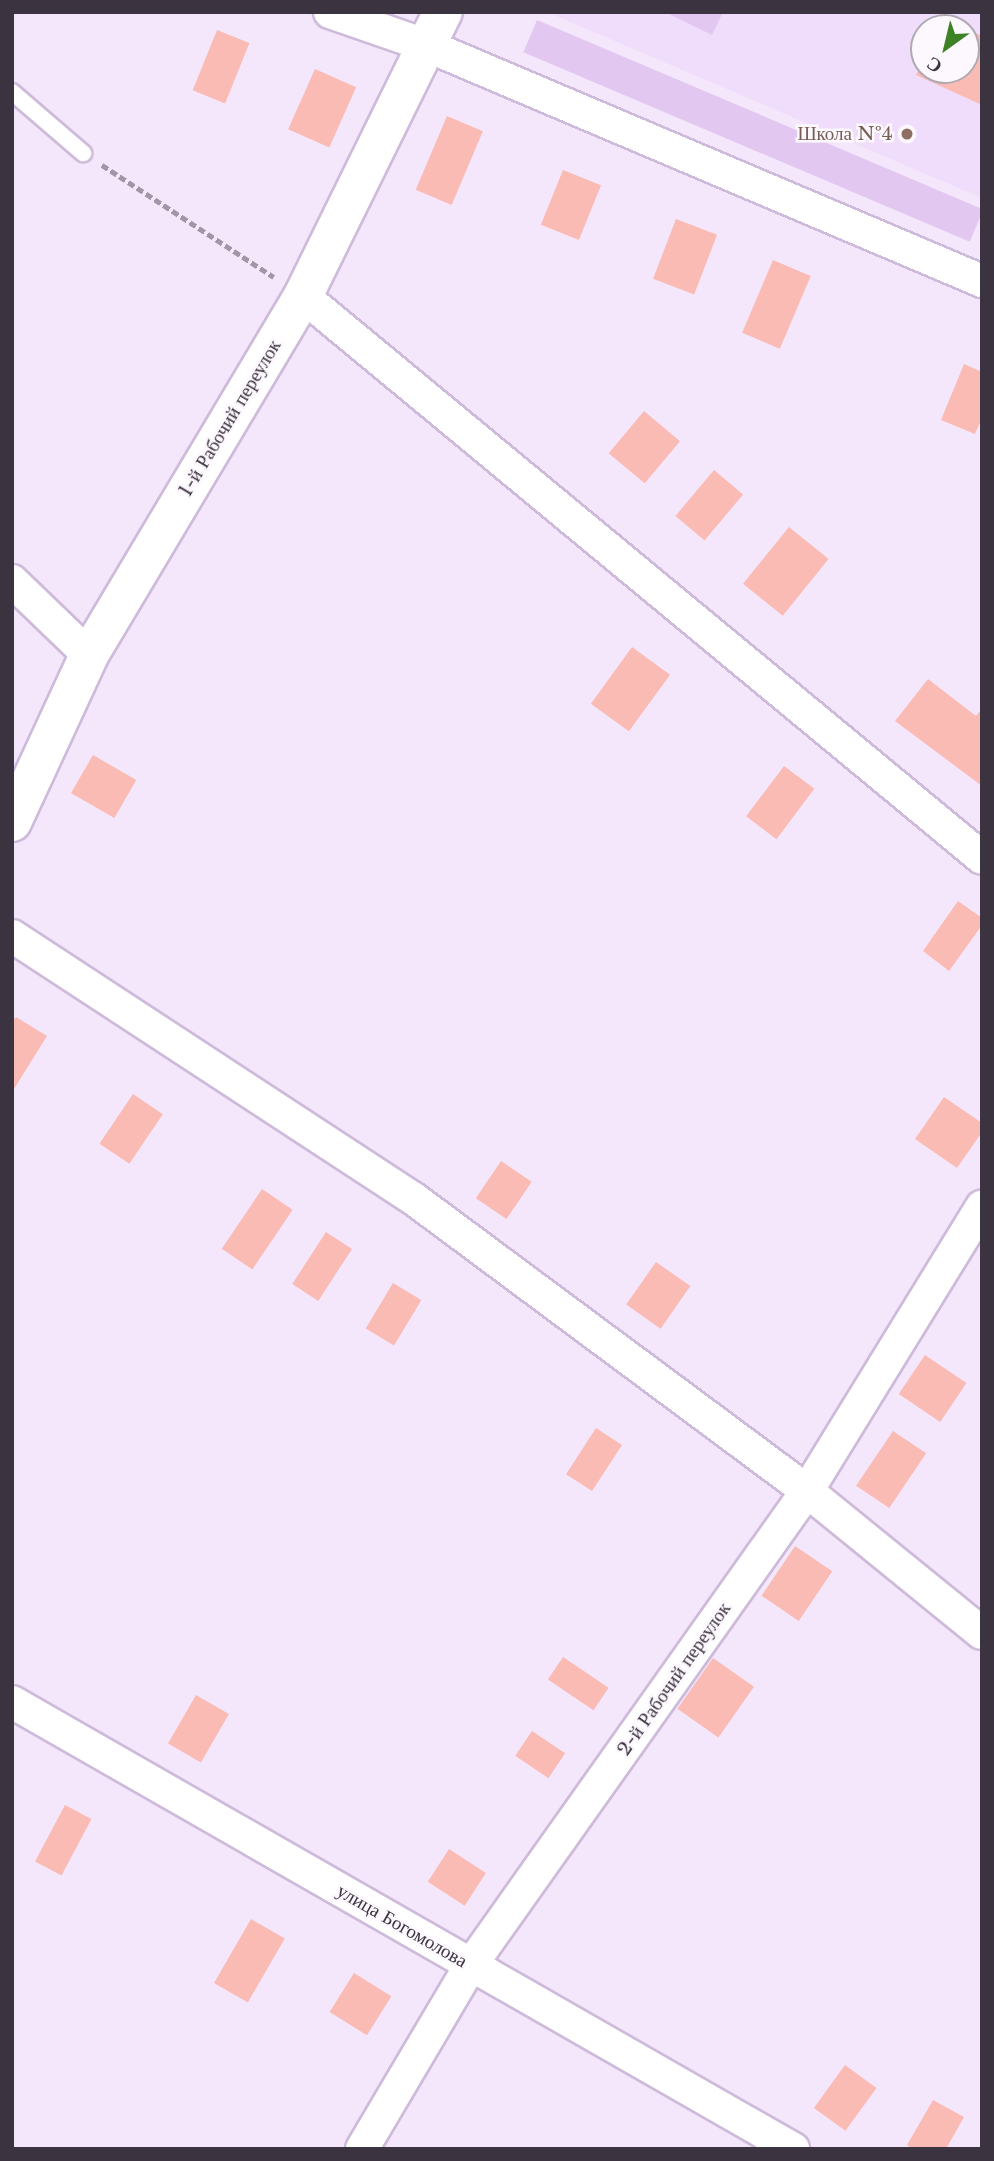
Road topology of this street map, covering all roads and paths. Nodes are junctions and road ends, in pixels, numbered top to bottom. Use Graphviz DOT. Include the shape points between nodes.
graph roads {
  1 [pos="330,12"];
  2 [pos="436,29"];
  3 [pos="12,92"];
  4 [pos="83,153"];
  5 [pos="982,281"];
  6 [pos="303,296"];
  7 [pos="12,580"];
  8 [pos="89,655"];
  9 [pos="12,822"];
  10 [pos="982,858"];
  11 [pos="12,936"];
  12 [pos="982,1206"];
  13 [pos="807,1491"];
  14 [pos="982,1633"];
  15 [pos="12,1702"];
  16 [pos="471,1965"];
  17 [pos="362,2149"];
  18 [pos="793,2149"];
  1 -- 2 [label="street"];
  2 -- 5 [label="street"];
  2 -- 6 [label="street, 1-й Рабочий переулок"];
  3 -- 4 [label="lane"];
  4 -- 6 [label="path"];
  6 -- 8 [label="street, 1-й Рабочий переулок"];
  6 -- 10 [label="street"];
  7 -- 8 [label="street"];
  8 -- 9 [label="street, 1-й Рабочий переулок"];
  11 -- 13 [label="street" via="414,1199"];
  12 -- 13 [label="street, 2-й Рабочий переулок"];
  13 -- 14 [label="street"];
  13 -- 16 [label="street, 2-й Рабочий переулок"];
  15 -- 16 [label="street, улица Богомолова"];
  16 -- 17 [label="street, 2-й Рабочий переулок"];
  16 -- 18 [label="street, улица Богомолова"];
}
